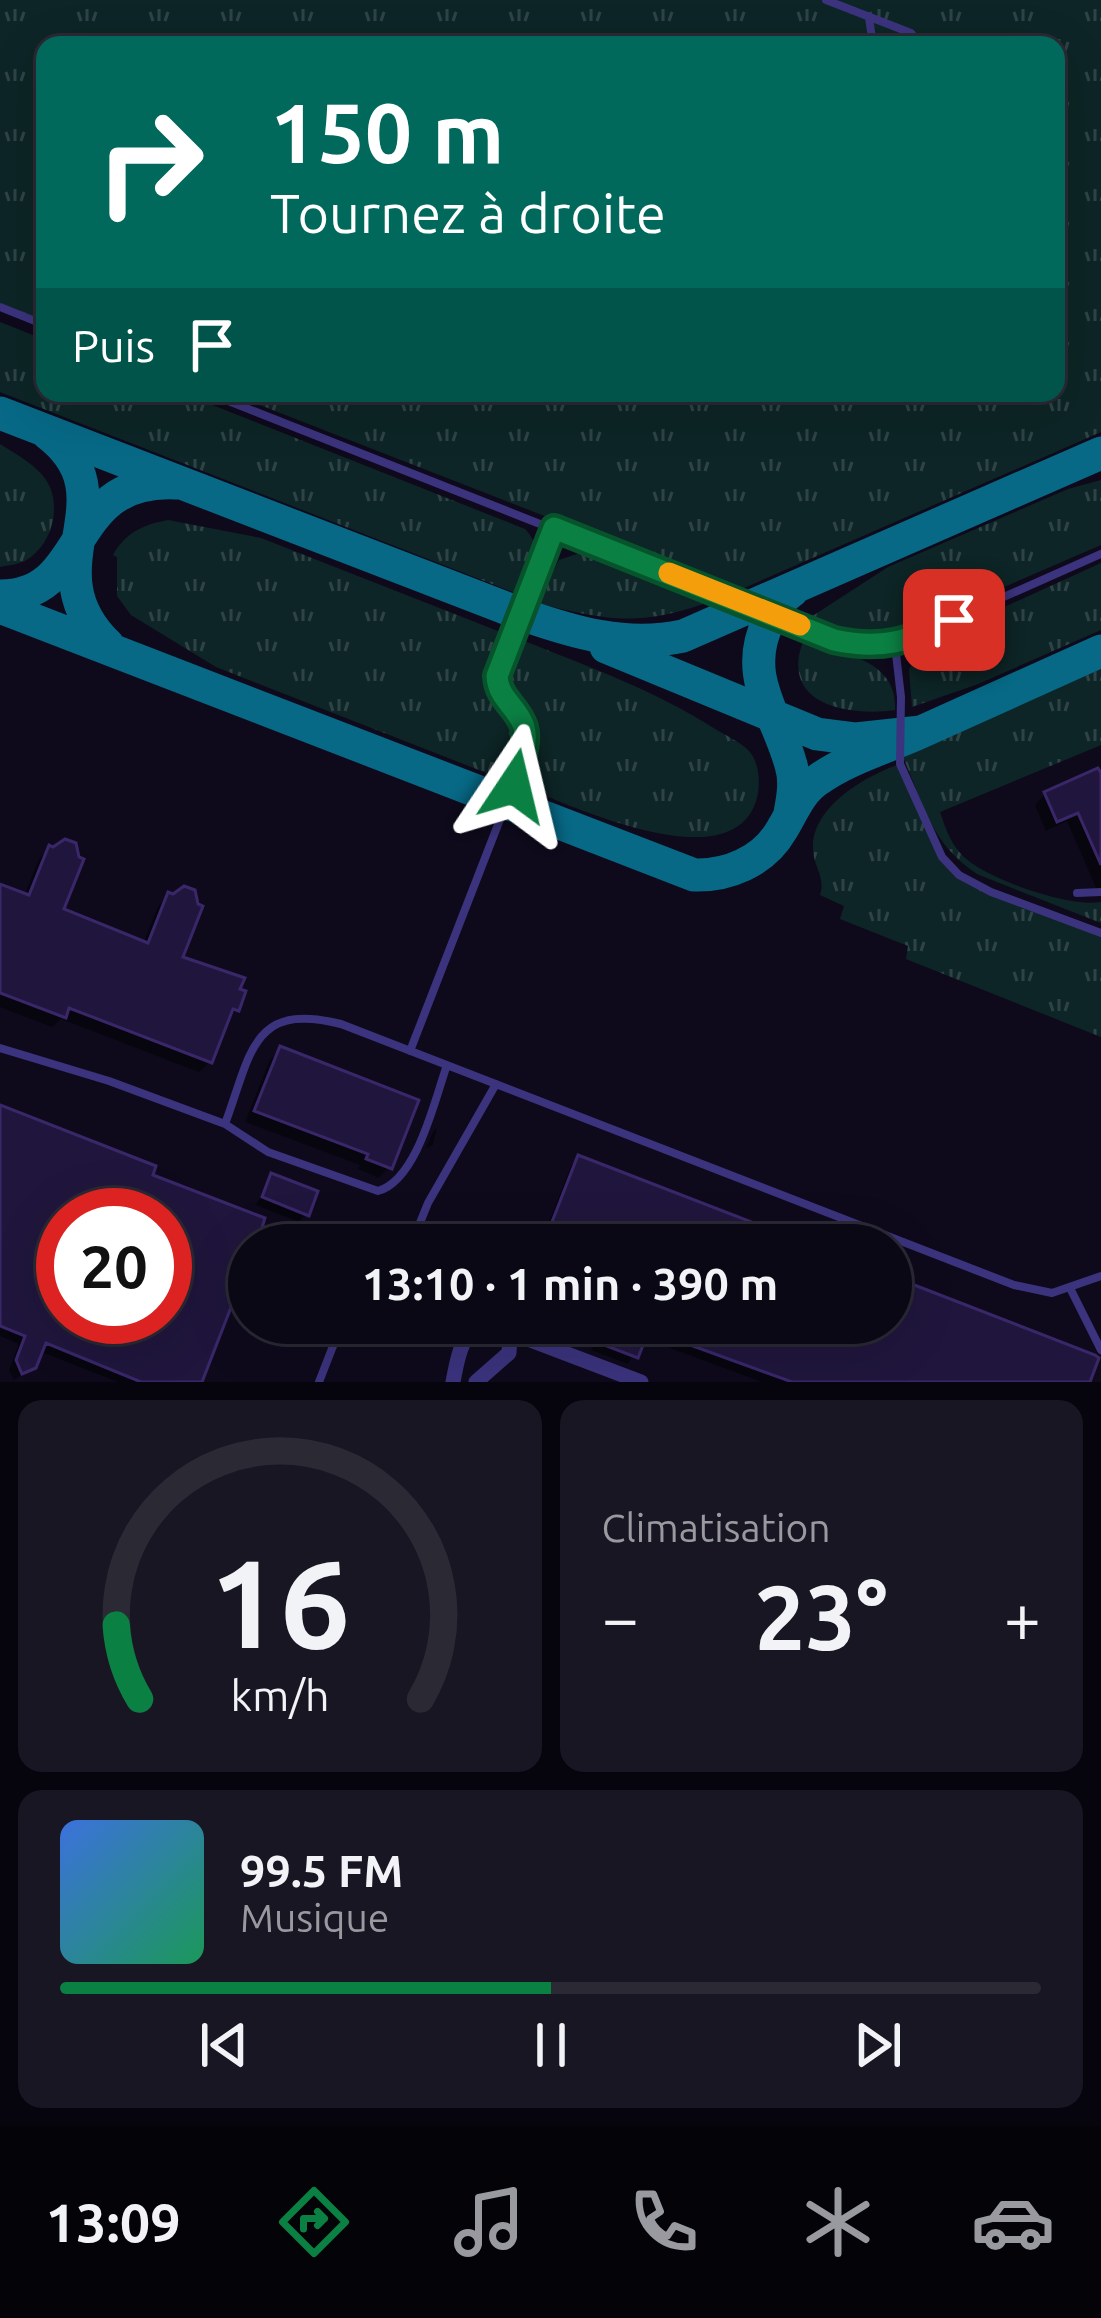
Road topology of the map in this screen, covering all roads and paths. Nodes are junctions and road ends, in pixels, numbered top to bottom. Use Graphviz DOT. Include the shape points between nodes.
graph roads {
  1 [pos="826,0"];
  2 [pos="868,17"];
  3 [pos="871,36"];
  4 [pos="913,36"];
  5 [pos="0,307"];
  6 [pos="36,322"];
  7 [pos="241,402"];
  8 [pos="554,528"];
  9 [pos="1101,554"];
  10 [pos="895,645"];
  11 [pos="1101,892"];
  12 [pos="1077,893"];
  13 [pos="1101,933"];
  14 [pos="0,1048"];
  15 [pos="410,1051"];
  16 [pos="447,1065"];
  17 [pos="496,1084"];
  18 [pos="225,1124"];
  19 [pos="420,1224"];
  20 [pos="1101,1276"];
  21 [pos="1071,1289"];
  22 [pos="334,1344"];
  23 [pos="462,1344"];
  24 [pos="510,1344"];
  25 [pos="541,1344"];
  26 [pos="1101,1350"];
  27 [pos="319,1382"];
  28 [pos="449,1382"];
  29 [pos="476,1382"];
  30 [pos="641,1382"];
  1 -- 2 [label="lane"];
  2 -- 3 [label="lane"];
  2 -- 4 [label="lane"];
  5 -- 6 [label="lane"];
  7 -- 8 [label="lane"];
  8 -- 10 [label="lane" via="834,640"];
  8 -- 15 [label="lane" via="497,676 524,726 514,786"];
  9 -- 10 [label="lane"];
  10 -- 13 [label="lane" via="900,764 942,857 991,892"];
  11 -- 12 [label="lane"];
  14 -- 18 [label="lane"];
  15 -- 16 [label="lane"];
  15 -- 18 [label="lane" via="341,1024 289,1017 266,1029"];
  16 -- 17 [label="lane"];
  16 -- 18 [label="lane" via="407,1171 378,1191 268,1152"];
  17 -- 19 [label="lane"];
  17 -- 21 [label="lane" via="1014,1285"];
  20 -- 21 [label="lane"];
  21 -- 26 [label="lane"];
  22 -- 27 [label="lane"];
  23 -- 28 [label="street"];
  24 -- 29 [label="street"];
  25 -- 30 [label="street"];
}
